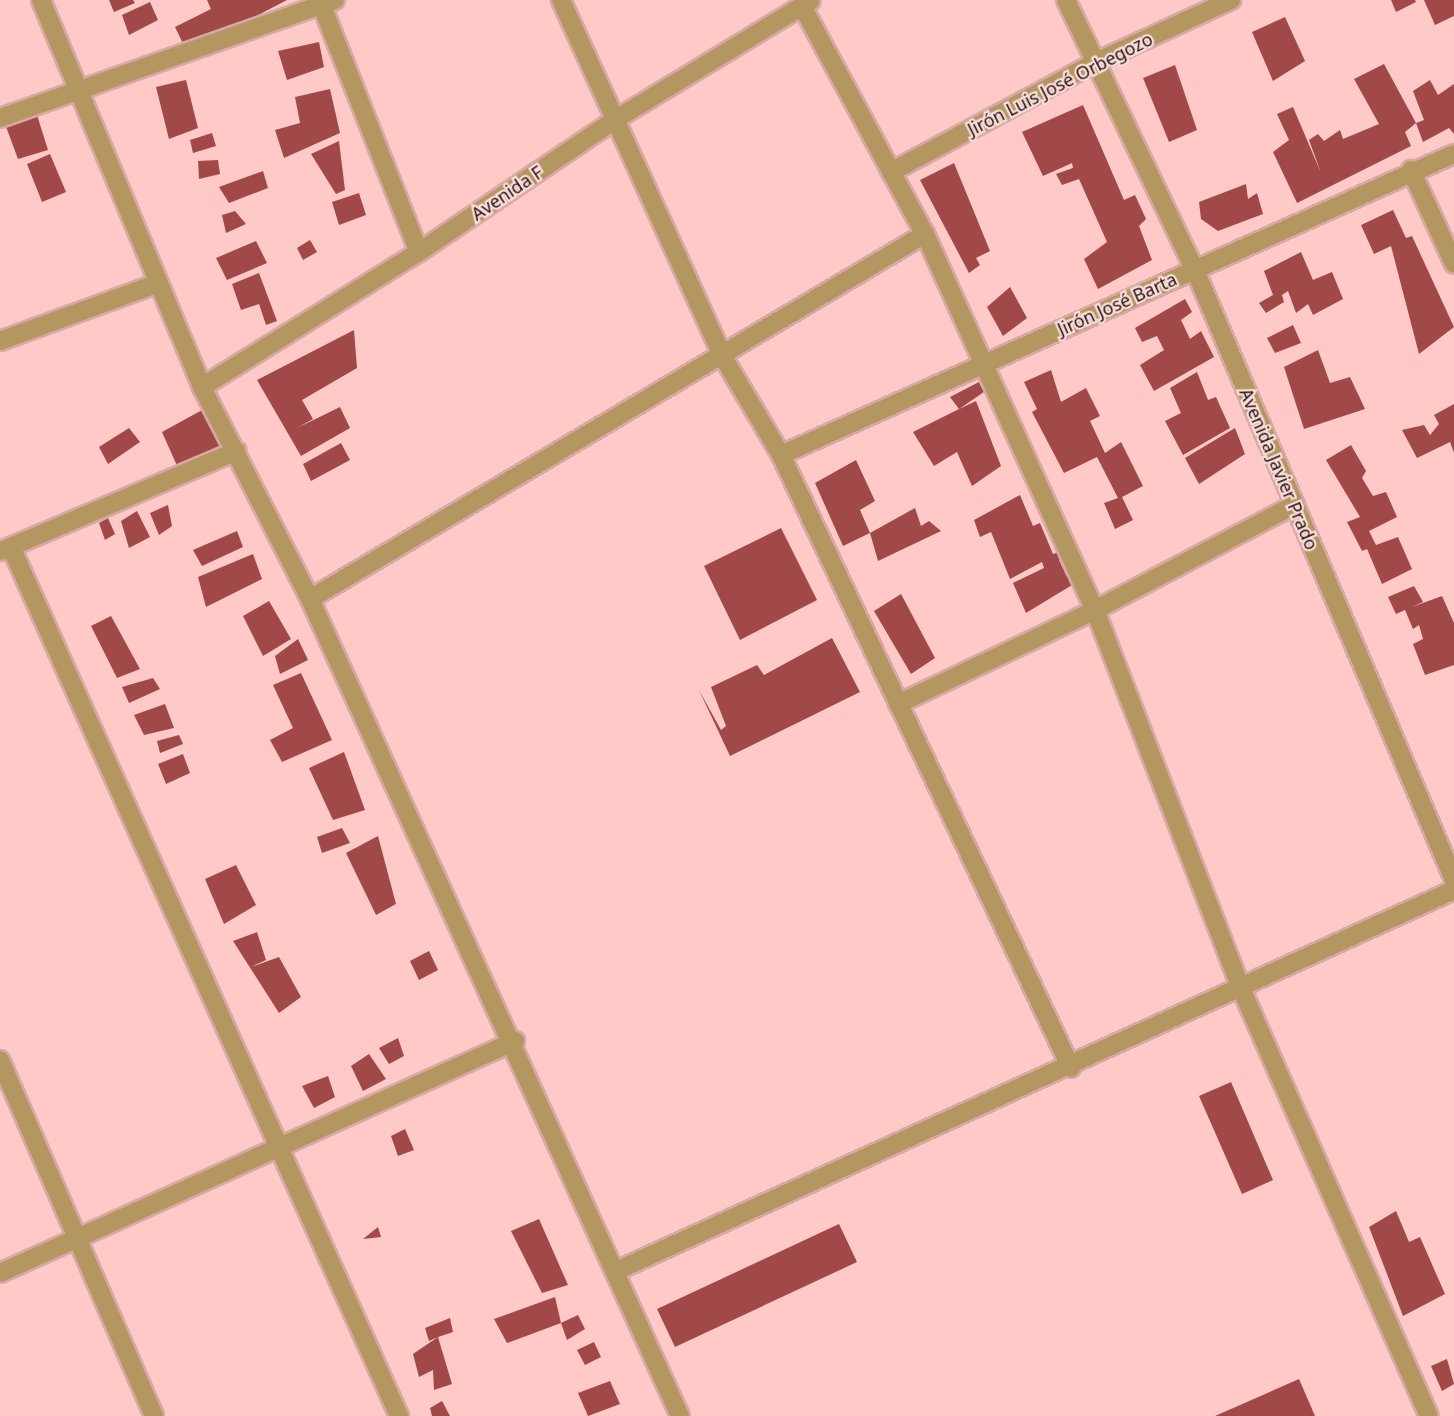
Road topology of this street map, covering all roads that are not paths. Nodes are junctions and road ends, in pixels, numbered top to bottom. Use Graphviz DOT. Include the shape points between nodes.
graph roads {
  1 [pos="41,0"];
  2 [pos="561,0"];
  3 [pos="1066,0"];
  4 [pos="1231,0"];
  5 [pos="329,3"];
  6 [pos="807,3"];
  7 [pos="1095,63"];
  8 [pos="80,95"];
  9 [pos="0,118"];
  10 [pos="613,121"];
  11 [pos="1454,154"];
  12 [pos="1411,170"];
  13 [pos="891,172"];
  14 [pos="925,234"];
  15 [pos="419,252"];
  16 [pos="1454,264"];
  17 [pos="1195,270"];
  18 [pos="156,284"];
  19 [pos="0,341"];
  20 [pos="723,357"];
  21 [pos="985,363"];
  22 [pos="202,387"];
  23 [pos="237,451"];
  24 [pos="781,455"];
  25 [pos="1294,505"];
  26 [pos="5,549"];
  27 [pos="310,599"];
  28 [pos="1095,610"];
  29 [pos="898,704"];
  30 [pos="1454,880"];
  31 [pos="1454,890"];
  32 [pos="1241,988"];
  33 [pos="515,1041"];
  34 [pos="0,1060"];
  35 [pos="1071,1068"];
  36 [pos="278,1151"];
  37 [pos="78,1238"];
  38 [pos="616,1271"];
  39 [pos="0,1273"];
  40 [pos="154,1416"];
  41 [pos="399,1416"];
  42 [pos="680,1416"];
  43 [pos="1429,1416"];
  1 -- 8 [label="street"];
  2 -- 10 [label="street"];
  3 -- 7 [label="street, Avenida Javier Prado"];
  4 -- 7 [label="street, Jirón Luis José Orbegozo"];
  5 -- 8 [label="street"];
  5 -- 15 [label="street"];
  6 -- 10 [label="street, Avenida F"];
  6 -- 13 [label="street"];
  7 -- 13 [label="street, Jirón Luis José Orbegozo"];
  7 -- 17 [label="street, Avenida Javier Prado"];
  8 -- 9 [label="street"];
  8 -- 18 [label="street"];
  10 -- 15 [label="street, Avenida F"];
  10 -- 20 [label="street"];
  11 -- 12 [label="street, Jirón José Barta"];
  12 -- 16 [label="street"];
  12 -- 17 [label="street, Jirón José Barta"];
  13 -- 14 [label="street"];
  14 -- 20 [label="street"];
  14 -- 21 [label="street"];
  15 -- 22 [label="street, Avenida F"];
  17 -- 21 [label="street, Jirón José Barta"];
  17 -- 25 [label="street, Avenida Javier Prado"];
  18 -- 19 [label="street"];
  18 -- 22 [label="street"];
  20 -- 24 [label="street"];
  20 -- 27 [label="street"];
  21 -- 24 [label="street, Jirón José Barta"];
  21 -- 28 [label="street"];
  22 -- 23 [label="street"];
  23 -- 26 [label="street"];
  23 -- 27 [label="street"];
  24 -- 29 [label="street"];
  25 -- 28 [label="street"];
  25 -- 30 [label="street, Avenida Javier Prado"];
  26 -- 36 [label="street"];
  27 -- 33 [label="street"];
  28 -- 29 [label="street"];
  28 -- 32 [label="street"];
  29 -- 35 [label="street"];
  31 -- 32 [label="street"];
  32 -- 35 [label="street"];
  32 -- 43 [label="street"];
  33 -- 36 [label="street"];
  33 -- 38 [label="street"];
  34 -- 37 [label="street"];
  35 -- 38 [label="street"];
  36 -- 37 [label="street"];
  36 -- 41 [label="street"];
  37 -- 39 [label="street"];
  37 -- 40 [label="street"];
  38 -- 42 [label="street"];
}
